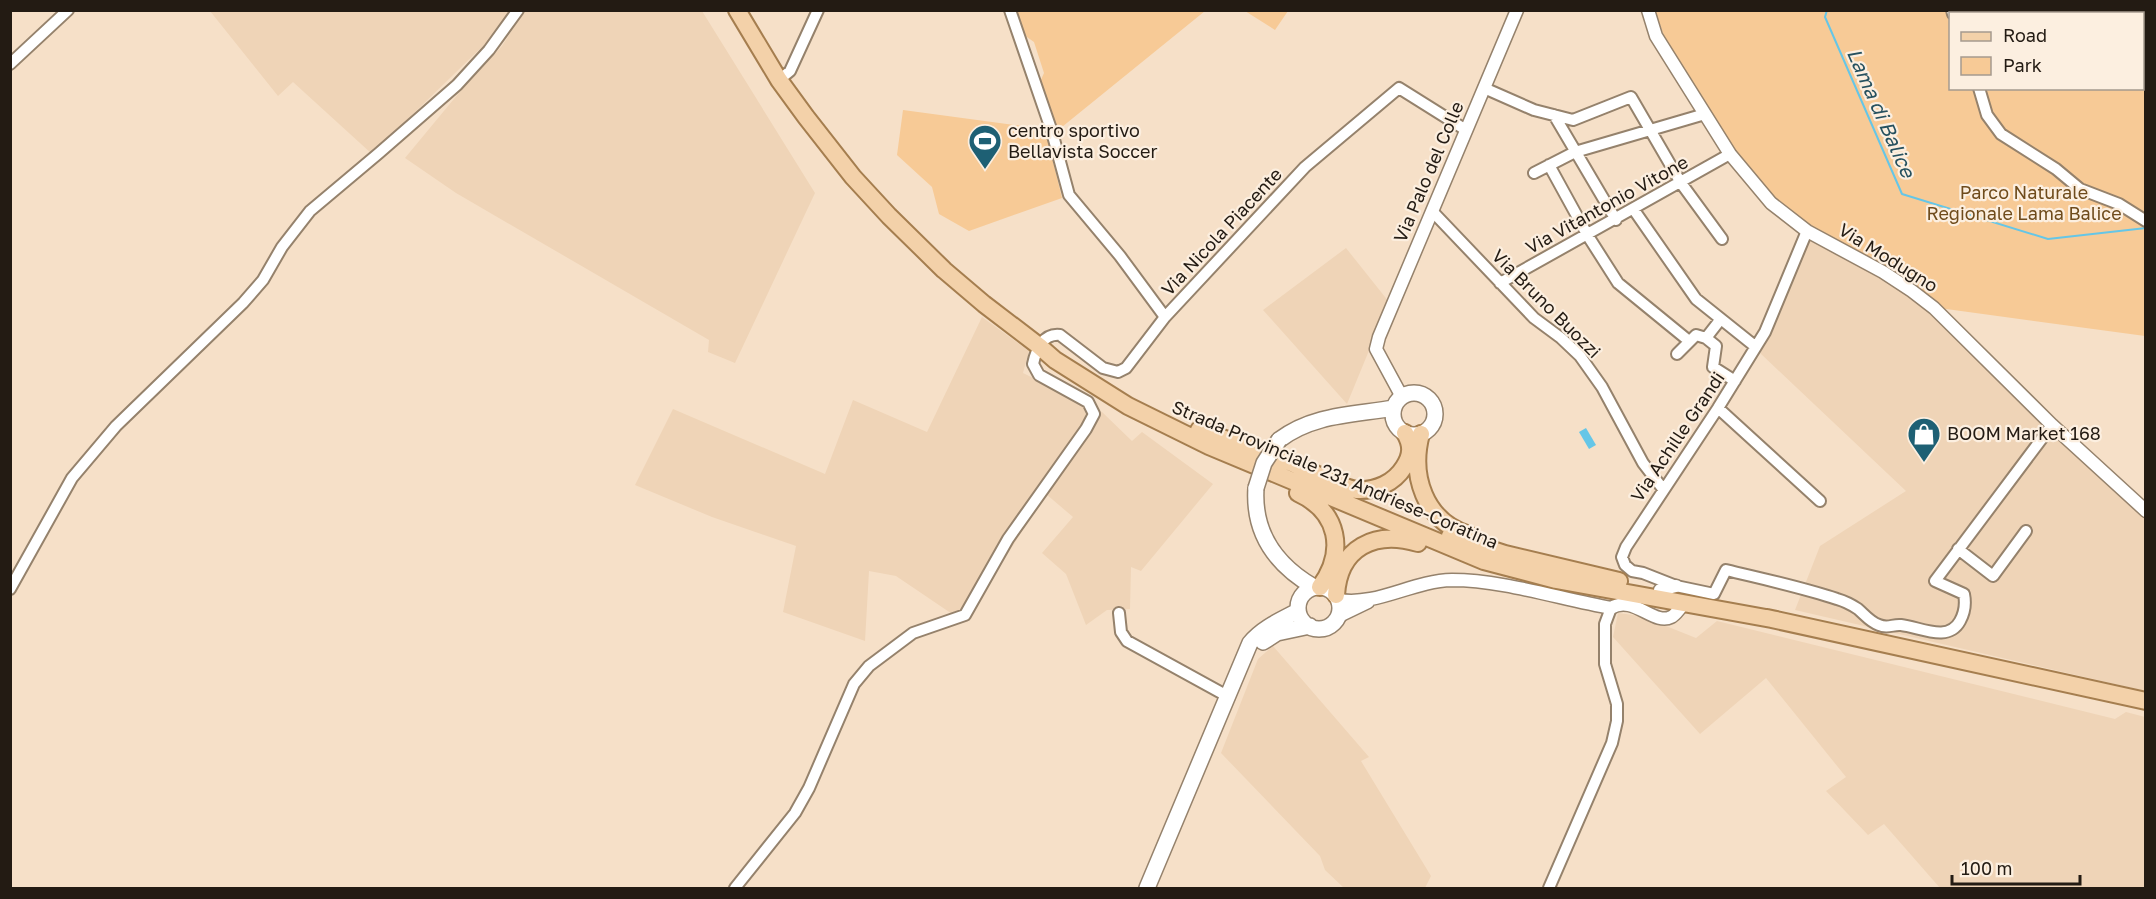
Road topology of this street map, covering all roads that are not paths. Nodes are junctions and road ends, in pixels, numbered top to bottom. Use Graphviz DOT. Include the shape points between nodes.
graph roads {
  1 [pos="68,10"];
  2 [pos="518,10"];
  3 [pos="737,10"];
  4 [pos="818,10"];
  5 [pos="1010,10"];
  6 [pos="1517,10"];
  7 [pos="1648,10"];
  8 [pos="10,64"];
  9 [pos="779,80"];
  10 [pos="1484,88"];
  11 [pos="1981,90"];
  12 [pos="1705,114"];
  13 [pos="1554,115"];
  14 [pos="1466,130"];
  15 [pos="1649,130"];
  16 [pos="1575,152"];
  17 [pos="1730,154"];
  18 [pos="1549,165"];
  19 [pos="1534,173"];
  20 [pos="1681,183"];
  21 [pos="1634,210"];
  22 [pos="1432,212"];
  23 [pos="1616,220"];
  24 [pos="2145,220"];
  25 [pos="1807,231"];
  26 [pos="1588,236"];
  27 [pos="1722,239"];
  28 [pos="1500,283"];
  29 [pos="1165,317"];
  30 [pos="1720,320"];
  31 [pos="1706,338"];
  32 [pos="1689,341"];
  33 [pos="1039,345"];
  34 [pos="1756,347"];
  35 [pos="1677,354"];
  36 [pos="1735,381"];
  37 [pos="1400,404"];
  38 [pos="1718,408"];
  39 [pos="1164,425"];
  40 [pos="2052,425"];
  41 [pos="1198,430"];
  42 [pos="1413,433"];
  43 [pos="1663,489"];
  44 [pos="1820,501"];
  45 [pos="2145,511"];
  46 [pos="2026,531"];
  47 [pos="1956,552"];
  48 [pos="1286,566"];
  49 [pos="1601,577"];
  50 [pos="1317,587"];
  51 [pos="1668,588"];
  52 [pos="10,589"];
  53 [pos="1624,592"];
  54 [pos="1337,597"];
  55 [pos="1371,600"];
  56 [pos="1684,604"];
  57 [pos="1299,607"];
  58 [pos="1611,608"];
  59 [pos="1119,613"];
  60 [pos="1339,616"];
  61 [pos="1777,620"];
  62 [pos="1310,627"];
  63 [pos="1241,667"];
  64 [pos="1229,697"];
  65 [pos="2145,701"];
  66 [pos="735,888"];
  67 [pos="1147,888"];
  68 [pos="1550,888"];
  1 -- 8 [label="street"];
  2 -- 52 [label="street" via="489,50 457,84 310,211 243,303 116,426 72,478"];
  3 -- 9 [label="main road, Strada Provinciale 231 Andriese-Coratina"];
  4 -- 9 [label="street" via="790,71"];
  5 -- 29 [label="street, Via Nicola Piacente" via="1069,195"];
  6 -- 10 [label="street, Via Palo del Colle"];
  7 -- 12 [label="street, Via Modugno" via="1656,36"];
  9 -- 33 [label="main road, Strada Provinciale 231 Andriese-Coratina" via="834,154 889,216 965,288"];
  10 -- 13 [label="street"];
  10 -- 14 [label="street, Via Palo del Colle"];
  11 -- 24 [label="street" via="1987,115 2001,134 2056,168 2080,189 2119,204"];
  12 -- 15 [label="street"];
  12 -- 17 [label="street, Via Modugno"];
  13 -- 15 [label="street" via="1573,120 1631,97"];
  13 -- 16 [label="street"];
  14 -- 22 [label="street, Via Palo del Colle"];
  14 -- 29 [label="street, Via Nicola Piacente" via="1399,88 1305,167"];
  15 -- 16 [label="street"];
  15 -- 20 [label="street"];
  16 -- 18 [label="street"];
  16 -- 23 [label="street"];
  17 -- 20 [label="street, Via Vitantonio Vitone"];
  17 -- 25 [label="street, Via Modugno" via="1771,203"];
  18 -- 19 [label="street"];
  18 -- 26 [label="street"];
  20 -- 21 [label="street, Via Vitantonio Vitone"];
  20 -- 27 [label="street"];
  21 -- 23 [label="street, Via Vitantonio Vitone"];
  21 -- 30 [label="street" via="1696,299"];
  22 -- 28 [label="street, Via Bruno Buozzi"];
  22 -- 37 [label="street, Via Palo del Colle" via="1376,349 1393,378"];
  23 -- 26 [label="street, Via Vitantonio Vitone"];
  25 -- 34 [label="street, Via Achille Grandi" via="1766,332"];
  25 -- 40 [label="street, Via Modugno" via="1883,272 1934,308"];
  26 -- 28 [label="street, Via Vitantonio Vitone"];
  26 -- 32 [label="street" via="1618,283"];
  28 -- 43 [label="street, Via Bruno Buozzi" via="1580,356 1602,387 1643,463"];
  29 -- 33 [label="street" via="1126,368 1118,372 1100,365 1060,335 1053,335"];
  30 -- 31 [label="street"];
  30 -- 34 [label="street"];
  31 -- 32 [label="street" via="1696,335"];
  31 -- 36 [label="street" via="1716,346 1713,367"];
  32 -- 35 [label="street"];
  33 -- 39 [label="main road, Strada Provinciale 231 Andriese-Coratina" via="1055,360"];
  33 -- 41 [label="main road, Strada Provinciale 231 Andriese-Coratina" via="1131,398"];
  33 -- 66 [label="street" via="1033,364 1039,375 1088,402 1094,414 1086,429 1008,540 965,615 913,633 869,666 854,684 795,813"];
  34 -- 36 [label="street, Via Achille Grandi"];
  36 -- 38 [label="street, Via Achille Grandi"];
  37 -- 42 [label="main road" via="1400,429"];
  37 -- 42 [label="main road" via="1416,394 1429,399 1435,412 1432,425"];
  37 -- 48 [label="main road, bridge" via="1319,419 1279,440 1264,463 1256,488 1256,514 1259,527"];
  38 -- 43 [label="street, Via Achille Grandi"];
  38 -- 44 [label="street"];
  39 -- 50 [label="main road" via="1205,453 1302,495 1323,512 1335,535 1336,547 1333,565"];
  39 -- 53 [label="main road, Strada Provinciale 231 Andriese-Coratina" via="1484,561"];
  40 -- 45 [label="street, Via Modugno"];
  40 -- 47 [label="street"];
  41 -- 42 [label="main road" via="1357,490 1389,483 1400,474 1410,455"];
  41 -- 49 [label="main road, Strada Provinciale 231 Andriese-Coratina" via="1456,538"];
  42 -- 49 [label="main road" via="1419,479 1432,508 1445,522 1463,533"];
  43 -- 51 [label="street, Via Achille Grandi" via="1622,557 1632,571"];
  46 -- 47 [label="street" via="1993,576"];
  47 -- 51 [label="street, Via Achille Grandi" via="1935,581 1964,594 1964,608 1958,625 1941,633 1898,624 1881,626 1839,600 1726,570 1714,594"];
  48 -- 50 [label="main road"];
  48 -- 57 [label="main road"];
  49 -- 51 [label="main road, Strada Provinciale 231 Andriese-Coratina"];
  50 -- 54 [label="main road" via="1326,588"];
  50 -- 57 [label="main road" via="1304,593"];
  51 -- 61 [label="main road, Strada Provinciale 231 Andriese-Coratina"];
  53 -- 54 [label="main road" via="1533,580 1391,537 1355,550 1340,572"];
  53 -- 56 [label="main road, Strada Provinciale 231 Andriese-Coratina"];
  54 -- 55 [label="street"];
  54 -- 60 [label="main road"];
  55 -- 58 [label="street" via="1417,585 1453,580 1508,586"];
  55 -- 60 [label="street"];
  56 -- 58 [label="street" via="1669,618 1657,617 1635,606"];
  56 -- 61 [label="main road, Strada Provinciale 231 Andriese-Coratina"];
  57 -- 62 [label="main road" via="1302,620"];
  57 -- 63 [label="main road" via="1257,635 1242,658"];
  58 -- 68 [label="street" via="1605,624 1605,664 1617,704 1617,721 1612,743"];
  59 -- 64 [label="street" via="1121,632 1127,640"];
  60 -- 62 [label="main road" via="1323,628"];
  61 -- 65 [label="main road, Strada Provinciale 231 Andriese-Coratina"];
  62 -- 63 [label="main road" via="1268,638"];
  63 -- 64 [label="main road"];
  64 -- 67 [label="main road"];
}
